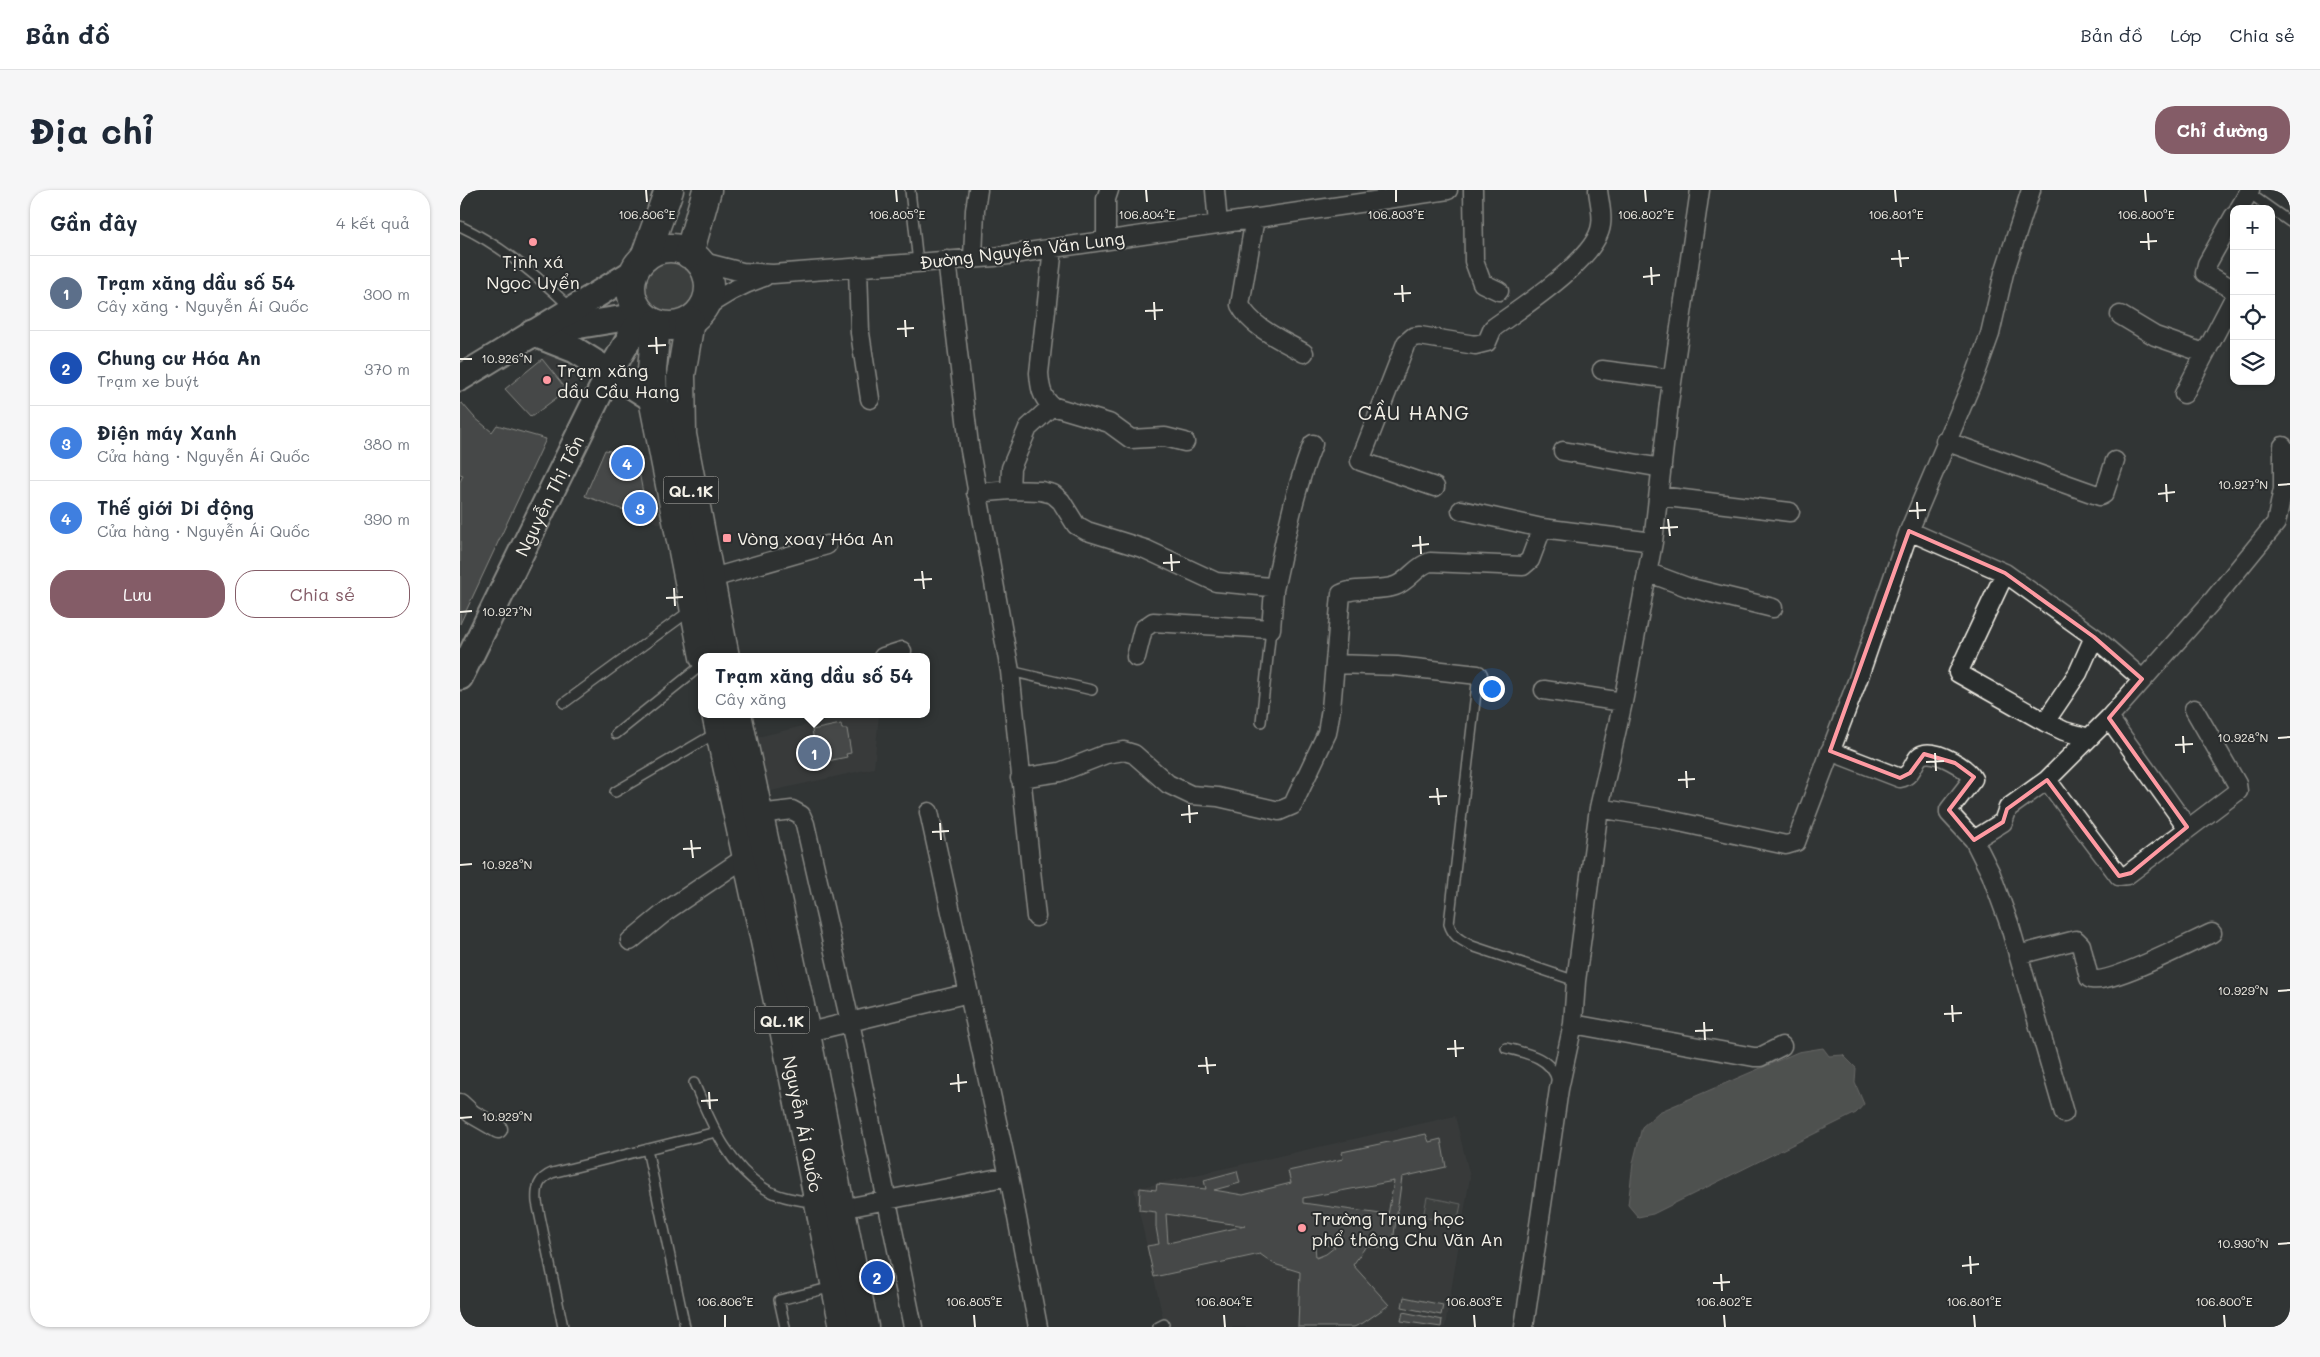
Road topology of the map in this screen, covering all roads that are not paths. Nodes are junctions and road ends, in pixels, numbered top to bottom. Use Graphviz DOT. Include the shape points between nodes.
graph roads {
  1 [pos="707,190"];
  2 [pos="910,190"];
  3 [pos="978,190"];
  4 [pos="1109,190"];
  5 [pos="1215,190"];
  6 [pos="1448,190"];
  7 [pos="1472,190"];
  8 [pos="1598,190"];
  9 [pos="1700,190"];
  10 [pos="2031,190"];
  11 [pos="667,191"];
  12 [pos="2250,192"];
  13 [pos="2242,205"];
  14 [pos="1255,218"];
  15 [pos="2290,222"];
  16 [pos="2230,223"];
  17 [pos="1218,224"];
  18 [pos="460,226"];
  19 [pos="1106,240"];
  20 [pos="1052,248"];
  21 [pos="694,257"];
  22 [pos="973,258"];
  23 [pos="947,260"];
  24 [pos="918,263"];
  25 [pos="639,265"];
  26 [pos="858,267"];
  27 [pos="773,274"];
  28 [pos="2230,288"];
  29 [pos="1499,291"];
  30 [pos="2230,305"];
  31 [pos="572,309"];
  32 [pos="2120,315"];
  33 [pos="695,316"];
  34 [pos="649,320"];
  35 [pos="532,333"];
  36 [pos="1304,353"];
  37 [pos="2204,354"];
  38 [pos="1602,370"];
  39 [pos="610,372"];
  40 [pos="460,378"];
  41 [pos="1672,378"];
  42 [pos="2184,394"];
  43 [pos="653,399"];
  44 [pos="870,399"];
  45 [pos="1052,406"];
  46 [pos="1946,441"];
  47 [pos="1185,442"];
  48 [pos="1313,444"];
  49 [pos="2283,446"];
  50 [pos="1563,451"];
  51 [pos="2115,461"];
  52 [pos="1662,468"];
  53 [pos="1435,487"];
  54 [pos="1010,490"];
  55 [pos="976,493"];
  56 [pos="1659,496"];
  57 [pos="1461,510"];
  58 [pos="1790,512"];
  59 [pos="1542,528"];
  60 [pos="1909,531"];
  61 [pos="1653,542"];
  62 [pos="827,545"];
  63 [pos="1647,572"];
  64 [pos="2005,574"];
  65 [pos="709,579"];
  66 [pos="1274,590"];
  67 [pos="694,608"];
  68 [pos="1773,608"];
  69 [pos="1271,629"];
  70 [pos="2094,637"];
  71 [pos="902,651"];
  72 [pos="703,653"];
  73 [pos="724,653"];
  74 [pos="896,653"];
  75 [pos="1136,657"];
  76 [pos="1335,664"];
  77 [pos="698,668"];
  78 [pos="1010,671"];
  79 [pos="1478,675"];
  80 [pos="460,677"];
  81 [pos="2142,679"];
  82 [pos="1092,690"];
  83 [pos="1544,690"];
  84 [pos="1623,702"];
  85 [pos="564,703"];
  86 [pos="2194,709"];
  87 [pos="2109,718"];
  88 [pos="724,720"];
  89 [pos="1260,722"];
  90 [pos="2045,722"];
  91 [pos="616,734"];
  92 [pos="2089,738"];
  93 [pos="1830,751"];
  94 [pos="740,777"];
  95 [pos="1020,778"];
  96 [pos="2047,780"];
  97 [pos="615,792"];
  98 [pos="1599,808"];
  99 [pos="929,812"];
  100 [pos="759,814"];
  101 [pos="2187,827"];
  102 [pos="1974,840"];
  103 [pos="746,857"];
  104 [pos="1036,916"];
  105 [pos="2212,933"];
  106 [pos="630,941"];
  107 [pos="2018,955"];
  108 [pos="1576,982"];
  109 [pos="970,993"];
  110 [pos="850,1022"];
  111 [pos="1573,1024"];
  112 [pos="805,1032"];
  113 [pos="1782,1046"];
  114 [pos="1506,1048"];
  115 [pos="694,1082"];
  116 [pos="1559,1089"];
  117 [pos="460,1103"];
  118 [pos="2064,1113"];
  119 [pos="498,1129"];
  120 [pos="716,1132"];
  121 [pos="647,1148"];
  122 [pos="1009,1176"];
  123 [pos="888,1200"];
  124 [pos="830,1206"];
  125 [pos="836,1286"];
  126 [pos="563,1327"];
  127 [pos="685,1327"];
  128 [pos="785,1327"];
  129 [pos="844,1327"];
  130 [pos="864,1327"];
  131 [pos="913,1327"];
  132 [pos="1038,1327"];
  133 [pos="1524,1327"];
  1 -- 21 [label="main road"];
  2 -- 24 [label="lane"];
  3 -- 22 [label="street"];
  4 -- 19 [label="street"];
  5 -- 17 [label="street"];
  6 -- 14 [label="street, Đường Nguyễn Văn Lung"];
  7 -- 29 [label="street" via="1474,261 1482,283"];
  8 -- 53 [label="street" via="1601,224 1597,237 1567,273 1493,328 1487,342 1475,345 1420,336 1406,342 1360,461"];
  9 -- 41 [label="street"];
  10 -- 46 [label="street" via="2004,273 1990,334"];
  11 -- 25 [label="main road"];
  12 -- 13 [label="street"];
  12 -- 15 [label="lane"];
  14 -- 17 [label="street, Đường Nguyễn Văn Lung"];
  14 -- 36 [label="street" via="1240,305 1245,315"];
  16 -- 28 [label="street" via="2205,273"];
  17 -- 19 [label="street, Đường Nguyễn Văn Lung"];
  18 -- 31 [label="lane" via="531,272"];
  19 -- 20 [label="street, Đường Nguyễn Văn Lung"];
  20 -- 22 [label="street, Đường Nguyễn Văn Lung"];
  20 -- 45 [label="street" via="1039,372 1041,392"];
  21 -- 25 [label="main road" via="671,248 653,252"];
  21 -- 27 [label="street, Đường Nguyễn Văn Lung" via="742,272"];
  21 -- 33 [label="main road" via="706,272 709,286 707,299"];
  22 -- 23 [label="street, Đường Nguyễn Văn Lung"];
  23 -- 24 [label="street, Đường Nguyễn Văn Lung"];
  23 -- 55 [label="street"];
  24 -- 26 [label="street, Đường Nguyễn Văn Lung"];
  25 -- 31 [label="street"];
  25 -- 34 [label="main road" via="631,287 634,302"];
  26 -- 27 [label="street, Đường Nguyễn Văn Lung"];
  26 -- 44 [label="street" via="860,333"];
  27 -- 33 [label="street, Đường Nguyễn Văn Lung" via="743,284"];
  30 -- 37 [label="street"];
  31 -- 35 [label="street"];
  32 -- 37 [label="street" via="2155,336"];
  33 -- 34 [label="main road" via="679,325"];
  33 -- 65 [label="main road, QL.1K" via="681,375 682,435"];
  34 -- 35 [label="street"];
  34 -- 39 [label="street, Nguyễn Thị Tồn"];
  34 -- 43 [label="main road, QL.1K"];
  35 -- 39 [label="street" via="575,350"];
  35 -- 40 [label="street"];
  37 -- 42 [label="street"];
  38 -- 41 [label="street"];
  39 -- 43 [label="street"];
  39 -- 80 [label="street, Nguyễn Thị Tồn"];
  41 -- 52 [label="street"];
  43 -- 67 [label="main road, QL.1K"];
  45 -- 47 [label="street" via="1108,423 1131,439 1166,438"];
  45 -- 54 [label="street" via="1028,428 1012,468"];
  46 -- 51 [label="street" via="2100,496 2104,494"];
  46 -- 60 [label="street"];
  48 -- 66 [label="street" via="1288,525"];
  49 -- 81 [label="street" via="2283,489 2276,523"];
  50 -- 52 [label="street"];
  52 -- 56 [label="street"];
  54 -- 55 [label="street"];
  54 -- 66 [label="street" via="1053,494 1062,501 1076,525 1087,531 1145,549 1216,582"];
  55 -- 78 [label="street"];
  56 -- 58 [label="street"];
  56 -- 61 [label="street"];
  57 -- 59 [label="street"];
  59 -- 61 [label="street"];
  59 -- 76 [label="street" via="1530,560 1523,566 1430,562 1421,565 1396,586 1341,594"];
  60 -- 64 [label="street"];
  60 -- 93 [label="street"];
  61 -- 63 [label="street"];
  62 -- 65 [label="street"];
  63 -- 68 [label="street" via="1687,587"];
  63 -- 84 [label="street"];
  64 -- 70 [label="street"];
  64 -- 90 [label="street" via="1958,673"];
  65 -- 73 [label="main road, QL.1K"];
  66 -- 69 [label="street"];
  67 -- 72 [label="main road, QL.1K"];
  67 -- 85 [label="lane"];
  69 -- 75 [label="street" via="1153,622 1143,629"];
  69 -- 89 [label="lane"];
  70 -- 81 [label="street"];
  70 -- 90 [label="street" via="2078,672"];
  71 -- 74 [label="street"];
  76 -- 79 [label="street" via="1396,666"];
  76 -- 95 [label="street" via="1326,733 1293,804 1288,808 1265,809 1218,797 1191,796 1168,784 1134,754 1124,751 1106,754 1060,772"];
  77 -- 91 [label="lane"];
  78 -- 82 [label="lane"];
  78 -- 95 [label="street"];
  79 -- 108 [label="lane" via="1449,924 1458,939 1472,946"];
  81 -- 87 [label="street"];
  83 -- 84 [label="street"];
  84 -- 98 [label="street"];
  86 -- 101 [label="street" via="2238,788 2236,793"];
  87 -- 92 [label="street"];
  87 -- 101 [label="street"];
  88 -- 94 [label="main road, Nguyễn Ái Quốc / QL.1K"];
  88 -- 97 [label="lane"];
  90 -- 92 [label="street"];
  92 -- 96 [label="street"];
  93 -- 98 [label="street" via="1796,842 1791,844"];
  93 -- 102 [label="street" via="1900,778 1910,773 1924,754 1955,762 1973,779 1948,810"];
  94 -- 100 [label="main road, Nguyễn Ái Quốc / QL.1K"];
  94 -- 103 [label="main road, Nguyễn Ái Quốc / QL.1K"];
  95 -- 104 [label="street"];
  96 -- 101 [label="street" via="2119,876 2131,873"];
  96 -- 102 [label="street" via="2008,808 2003,822"];
  98 -- 108 [label="street"];
  99 -- 109 [label="street"];
  100 -- 110 [label="street" via="792,810 803,819"];
  100 -- 112 [label="main road, Nguyễn Ái Quốc / QL.1K"];
  102 -- 107 [label="street" via="1994,883"];
  103 -- 106 [label="street" via="669,909"];
  103 -- 124 [label="main road, Nguyễn Ái Quốc / QL.1K"];
  105 -- 107 [label="street" via="2125,973 2097,981 2089,978 2081,944 2076,940"];
  107 -- 118 [label="street"];
  108 -- 111 [label="street"];
  109 -- 110 [label="street"];
  109 -- 122 [label="street"];
  110 -- 112 [label="street"];
  110 -- 123 [label="street"];
  111 -- 113 [label="street" via="1754,1057"];
  111 -- 116 [label="street"];
  112 -- 124 [label="main road, Nguyễn Ái Quốc / QL.1K"];
  114 -- 116 [label="lane" via="1549,1064 1555,1071"];
  115 -- 120 [label="lane"];
  116 -- 133 [label="street"];
  117 -- 119 [label="street"];
  120 -- 121 [label="lane"];
  120 -- 124 [label="lane" via="738,1165 764,1188 781,1196"];
  121 -- 126 [label="lane" via="552,1173 537,1186 538,1209"];
  121 -- 127 [label="lane"];
  122 -- 123 [label="street"];
  122 -- 132 [label="street"];
  123 -- 124 [label="street"];
  123 -- 131 [label="street"];
  124 -- 125 [label="main road, Nguyễn Ái Quốc / QL.1K"];
  124 -- 130 [label="main road, Nguyễn Ái Quốc / QL.1K"];
  125 -- 128 [label="lane" via="779,1300"];
  125 -- 129 [label="main road, Nguyễn Ái Quốc / QL.1K"];
}
